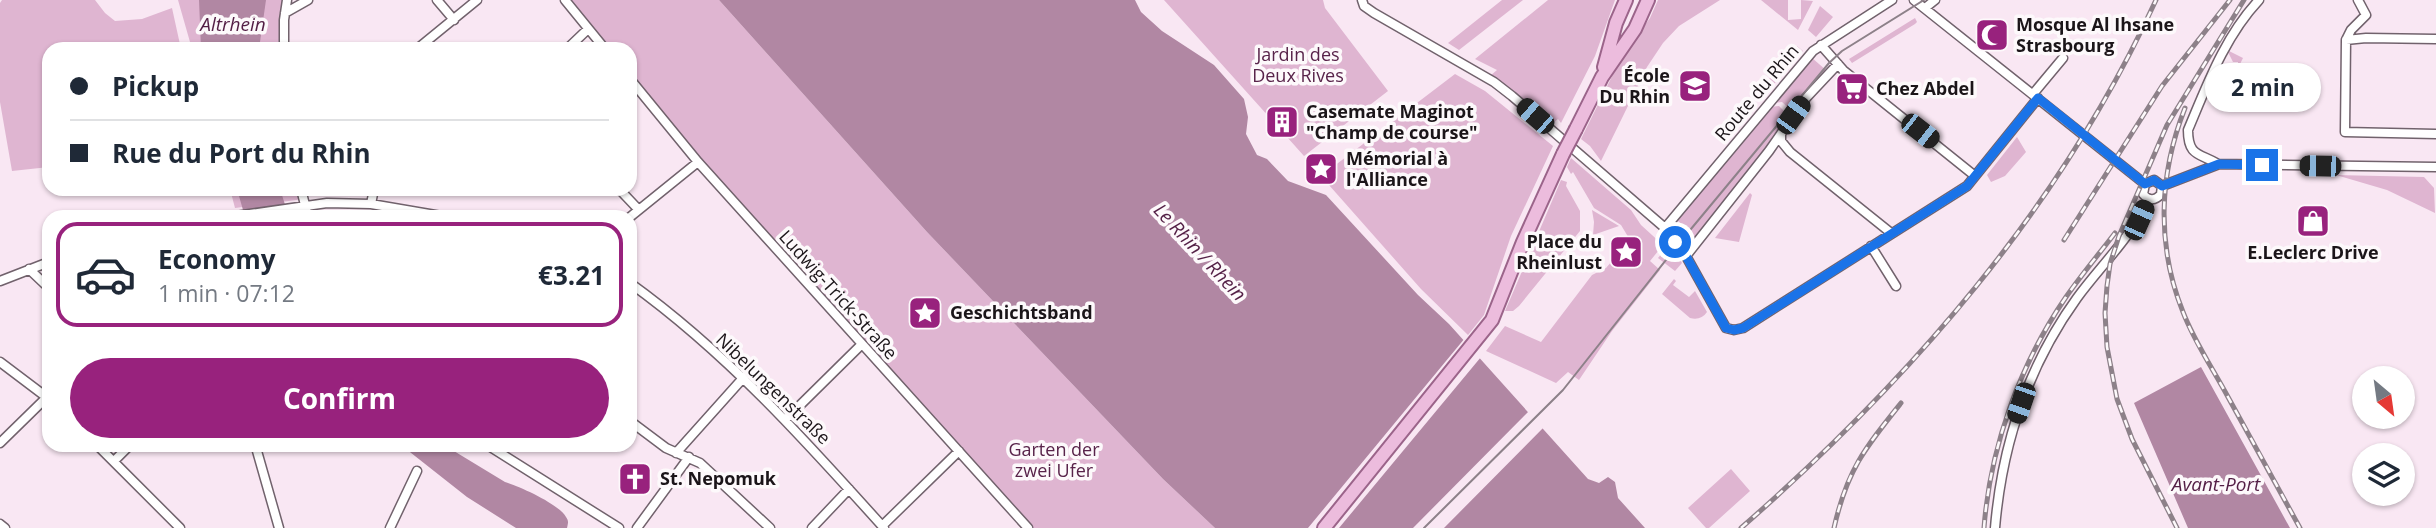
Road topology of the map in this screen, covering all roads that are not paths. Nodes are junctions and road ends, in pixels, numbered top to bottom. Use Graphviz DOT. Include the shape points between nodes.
graph roads {
  1 [pos="287,0"];
  2 [pos="308,0"];
  3 [pos="437,0"];
  4 [pos="477,0"];
  5 [pos="565,0"];
  6 [pos="1362,0"];
  7 [pos="1626,0"];
  8 [pos="1648,0"];
  9 [pos="1892,0"];
  10 [pos="1914,0"];
  11 [pos="1935,0"];
  12 [pos="2259,0"];
  13 [pos="2358,0"];
  14 [pos="1924,8"];
  15 [pos="285,13"];
  16 [pos="454,20"];
  17 [pos="588,29"];
  18 [pos="2436,39"];
  19 [pos="2346,40"];
  20 [pos="284,42"];
  21 [pos="426,42"];
  22 [pos="574,42"];
  23 [pos="599,42"];
  24 [pos="1821,45"];
  25 [pos="2063,58"];
  26 [pos="1838,64"];
  27 [pos="1602,77"];
  28 [pos="637,88"];
  29 [pos="2036,96"];
  30 [pos="1781,133"];
  31 [pos="2436,134"];
  32 [pos="698,162"];
  33 [pos="2219,164"];
  34 [pos="2436,167"];
  35 [pos="1975,176"];
  36 [pos="2145,184"];
  37 [pos="2162,186"];
  38 [pos="301,196"];
  39 [pos="372,196"];
  40 [pos="626,196"];
  41 [pos="2148,199"];
  42 [pos="370,204"];
  43 [pos="300,206"];
  44 [pos="638,209"];
  45 [pos="271,210"];
  46 [pos="303,210"];
  47 [pos="406,210"];
  48 [pos="1665,228"];
  49 [pos="1891,233"];
  50 [pos="1871,246"];
  51 [pos="1686,256"];
  52 [pos="42,264"];
  53 [pos="29,269"];
  54 [pos="0,281"];
  55 [pos="42,281"];
  56 [pos="1896,286"];
  57 [pos="637,288"];
  58 [pos="861,345"];
  59 [pos="0,362"];
  60 [pos="744,377"];
  61 [pos="42,394"];
  62 [pos="42,404"];
  63 [pos="785,420"];
  64 [pos="637,427"];
  65 [pos="0,443"];
  66 [pos="959,451"];
  67 [pos="104,452"];
  68 [pos="123,452"];
  69 [pos="257,452"];
  70 [pos="499,452"];
  71 [pos="676,453"];
  72 [pos="689,457"];
  73 [pos="114,461"];
  74 [pos="417,471"];
  75 [pos="849,489"];
  76 [pos="0,524"];
  77 [pos="174,526"];
  78 [pos="883,527"];
  79 [pos="5,528"];
  80 [pos="279,528"];
  81 [pos="390,528"];
  82 [pos="619,528"];
  83 [pos="638,528"];
  84 [pos="770,528"];
  85 [pos="812,528"];
  86 [pos="1028,528"];
  87 [pos="1324,528"];
  88 [pos="1995,528"];
  1 -- 15 [label="street"];
  2 -- 15 [label="street"];
  3 -- 16 [label="street"];
  4 -- 16 [label="street"];
  5 -- 17 [label="street"];
  6 -- 48 [label="street" via="1368,10 1494,82"];
  7 -- 27 [label="main road"];
  8 -- 27 [label="main road" via="1635,29"];
  9 -- 24 [label="street, Route du Rhin"];
  10 -- 14 [label="street"];
  11 -- 14 [label="street"];
  12 -- 33 [label="street" via="2223,50 2188,130 2196,154"];
  13 -- 19 [label="street" via="2365,15"];
  14 -- 29 [label="street"];
  15 -- 20 [label="street"];
  16 -- 21 [label="street"];
  17 -- 22 [label="street"];
  17 -- 23 [label="street"];
  18 -- 19 [label="street"];
  19 -- 31 [label="street" via="2344,132"];
  24 -- 26 [label="street"];
  24 -- 48 [label="street, Route du Rhin"];
  25 -- 29 [label="street"];
  26 -- 30 [label="street"];
  26 -- 35 [label="street"];
  27 -- 87 [label="main road, bridge" via="1523,242 1495,313"];
  28 -- 32 [label="street, Ludwig-Trick-Straße"];
  29 -- 35 [label="street"];
  29 -- 36 [label="street"];
  30 -- 49 [label="street" via="1790,152"];
  30 -- 51 [label="street"];
  32 -- 44 [label="street"];
  32 -- 58 [label="street, Ludwig-Trick-Straße"];
  33 -- 34 [label="street"];
  33 -- 37 [label="street"];
  35 -- 49 [label="street" via="1967,186"];
  36 -- 37 [label="street" via="2154,180"];
  36 -- 41 [label="street" via="2143,194"];
  37 -- 41 [label="street" via="2158,198"];
  38 -- 43 [label="street"];
  39 -- 42 [label="street"];
  40 -- 44 [label="street"];
  41 -- 88 [label="street" via="2139,220 2078,296 2042,355 2007,445"];
  42 -- 43 [label="street"];
  42 -- 47 [label="street"];
  43 -- 45 [label="street"];
  43 -- 46 [label="street"];
  48 -- 51 [label="street"];
  49 -- 50 [label="street"];
  50 -- 51 [label="street" via="1734,330 1726,328"];
  50 -- 56 [label="street"];
  52 -- 53 [label="street"];
  53 -- 54 [label="street"];
  53 -- 55 [label="street"];
  57 -- 60 [label="street, Nibelungenstraße"];
  58 -- 63 [label="street"];
  58 -- 66 [label="street, Ludwig-Trick-Straße"];
  59 -- 61 [label="street"];
  60 -- 63 [label="street, Nibelungenstraße"];
  60 -- 71 [label="street"];
  62 -- 65 [label="street"];
  63 -- 75 [label="street, Nibelungenstraße"];
  64 -- 71 [label="street"];
  66 -- 78 [label="street"];
  66 -- 86 [label="street, Ludwig-Trick-Straße"];
  67 -- 73 [label="street"];
  68 -- 73 [label="street"];
  69 -- 80 [label="street"];
  70 -- 82 [label="street"];
  71 -- 72 [label="street"];
  72 -- 83 [label="street"];
  72 -- 84 [label="street"];
  73 -- 77 [label="street"];
  74 -- 81 [label="street"];
  75 -- 78 [label="street, Nibelungenstraße"];
  75 -- 85 [label="street"];
  76 -- 79 [label="street"];
}
